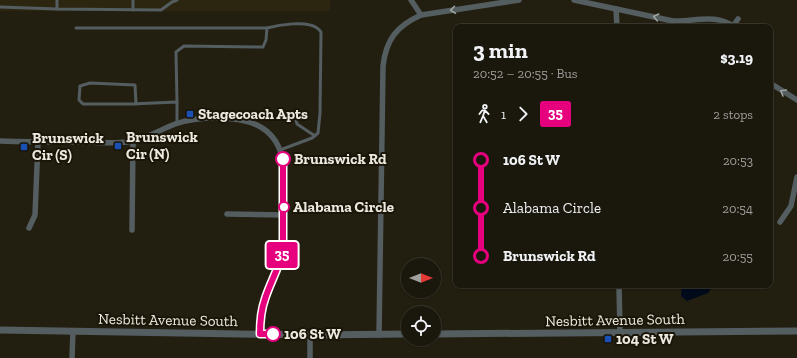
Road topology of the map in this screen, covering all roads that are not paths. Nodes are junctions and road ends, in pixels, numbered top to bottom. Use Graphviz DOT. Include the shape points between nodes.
graph roads {
  1 [pos="57,0"];
  2 [pos="133,0"];
  3 [pos="177,0"];
  4 [pos="411,0"];
  5 [pos="519,0"];
  6 [pos="574,0"];
  7 [pos="172,1"];
  8 [pos="0,7"];
  9 [pos="57,9"];
  10 [pos="616,9"];
  11 [pos="133,10"];
  12 [pos="421,15"];
  13 [pos="738,19"];
  14 [pos="617,24"];
  15 [pos="729,24"];
  16 [pos="734,24"];
  17 [pos="76,28"];
  18 [pos="267,28"];
  19 [pos="773,85"];
  20 [pos="797,100"];
  21 [pos="177,102"];
  22 [pos="136,104"];
  23 [pos="295,116"];
  24 [pos="177,123"];
  25 [pos="315,136"];
  26 [pos="0,141"];
  27 [pos="133,141"];
  28 [pos="38,142"];
  29 [pos="280,150"];
  30 [pos="797,177"];
  31 [pos="227,214"];
  32 [pos="284,215"];
  33 [pos="780,222"];
  34 [pos="29,228"];
  35 [pos="132,230"];
  36 [pos="619,288"];
  37 [pos="0,330"];
  38 [pos="73,331"];
  39 [pos="797,331"];
  40 [pos="620,332"];
  41 [pos="260,334"];
  42 [pos="401,334"];
  43 [pos="441,334"];
  44 [pos="310,335"];
  45 [pos="379,335"];
  46 [pos="72,358"];
  47 [pos="310,358"];
  1 -- 9 [label="lane"];
  2 -- 11 [label="lane"];
  3 -- 7 [label="lane"];
  4 -- 12 [label="street"];
  5 -- 12 [label="street, one-way"];
  6 -- 10 [label="street"];
  7 -- 11 [label="lane" via="161,10"];
  8 -- 9 [label="lane"];
  9 -- 11 [label="lane"];
  10 -- 14 [label="street"];
  15 -- 10 [label="street, one-way" via="710,18 673,21"];
  12 -- 45 [label="street" via="400,27 384,55"];
  13 -- 16 [label="street"];
  17 -- 18 [label="lane"];
  18 -- 21 [label="lane" via="263,47 184,46 176,52"];
  18 -- 25 [label="lane" via="278,25 310,25 317,27 321,32 320,113 318,133"];
  20 -- 19 [label="street, one-way"];
  21 -- 22 [label="lane"];
  21 -- 24 [label="lane"];
  22 -- 22 [label="lane" via="83,104 79,100 80,86 135,85"];
  23 -- 25 [label="lane" via="297,124"];
  24 -- 27 [label="street"];
  24 -- 29 [label="street" via="206,118 238,118 258,125 267,132"];
  25 -- 29 [label="lane"];
  26 -- 28 [label="street"];
  27 -- 28 [label="street"];
  27 -- 35 [label="street"];
  28 -- 34 [label="street" via="35,215"];
  29 -- 32 [label="street" via="284,170"];
  30 -- 33 [label="street" via="791,206"];
  31 -- 32 [label="street"];
  32 -- 41 [label="street" via="281,262 261,312"];
  36 -- 40 [label="street"];
  37 -- 38 [label="street, Nesbitt Avenue South"];
  38 -- 41 [label="street, Nesbitt Avenue South"];
  38 -- 46 [label="street"];
  39 -- 40 [label="street, Nesbitt Avenue South"];
  40 -- 43 [label="street, Nesbitt Avenue South"];
  41 -- 44 [label="street, Nesbitt Avenue South"];
  42 -- 45 [label="street, Nesbitt Avenue South"];
  44 -- 45 [label="street, Nesbitt Avenue South"];
  44 -- 47 [label="street"];
}
